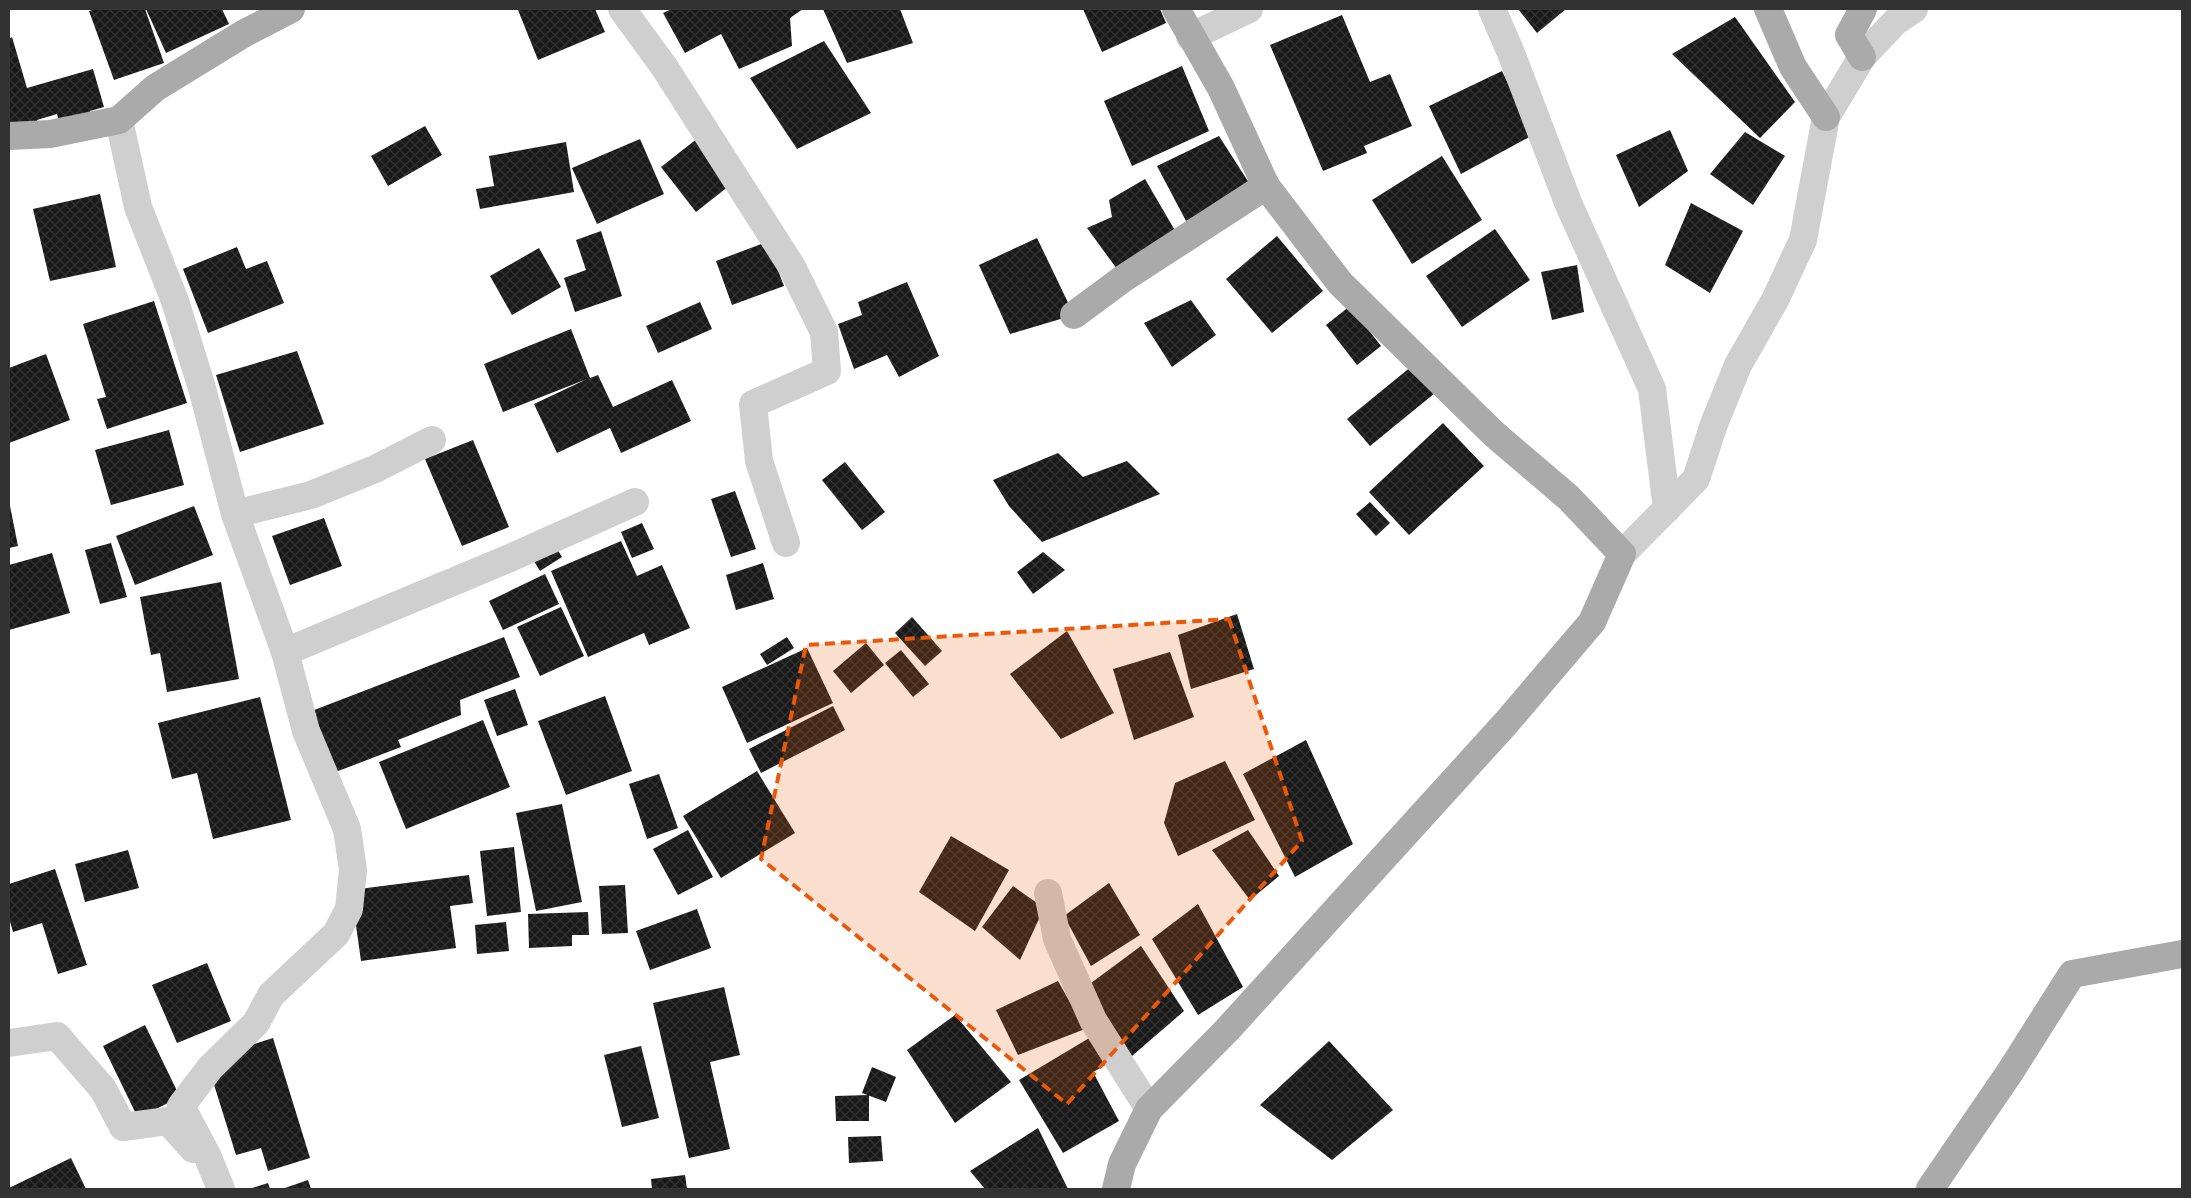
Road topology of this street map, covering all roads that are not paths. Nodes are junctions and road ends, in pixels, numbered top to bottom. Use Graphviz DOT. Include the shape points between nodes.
graph roads {
  1 [pos="291,9"];
  2 [pos="622,9"];
  3 [pos="1176,9"];
  4 [pos="1248,9"];
  5 [pos="1492,9"];
  6 [pos="1768,9"];
  7 [pos="1863,9"];
  8 [pos="1914,9"];
  9 [pos="1190,37"];
  10 [pos="1862,57"];
  11 [pos="1826,117"];
  12 [pos="119,120"];
  13 [pos="9,136"];
  14 [pos="1266,186"];
  15 [pos="1074,315"];
  16 [pos="432,440"];
  17 [pos="635,502"];
  18 [pos="1667,509"];
  19 [pos="235,514"];
  20 [pos="786,543"];
  21 [pos="1622,554"];
  22 [pos="286,652"];
  23 [pos="1048,893"];
  24 [pos="2182,954"];
  25 [pos="9,1043"];
  26 [pos="1149,1109"];
  27 [pos="221,1189"];
  28 [pos="1116,1189"];
  29 [pos="1930,1189"];
  1 -- 12 [label="main road" via="155,88"];
  2 -- 20 [label="street" via="665,68 792,267 824,332 827,370 753,404 759,461"];
  3 -- 9 [label="main road"];
  4 -- 9 [label="street"];
  5 -- 18 [label="street" via="1568,205 1652,389"];
  6 -- 11 [label="main road" via="1793,68"];
  7 -- 10 [label="main road" via="1849,35"];
  8 -- 10 [label="street" via="1896,21"];
  9 -- 14 [label="main road" via="1221,88"];
  10 -- 11 [label="street"];
  11 -- 18 [label="street" via="1803,240 1775,300 1738,366 1696,479"];
  12 -- 13 [label="main road" via="50,134"];
  12 -- 19 [label="street" via="138,207 180,318"];
  14 -- 15 [label="main road" via="1124,278"];
  14 -- 21 [label="main road" via="1340,283 1494,434 1570,498"];
  16 -- 19 [label="street" via="376,469 311,495"];
  17 -- 22 [label="street"];
  18 -- 21 [label="street"];
  19 -- 22 [label="street"];
  21 -- 26 [label="main road" via="1592,622 1518,709 1228,1030"];
  22 -- 27 [label="street" via="306,731 346,829 352,870 349,909 336,934 271,995 256,1022 210,1068 181,1106"];
  23 -- 26 [label="street" via="1057,939 1092,1020"];
  24 -- 29 [label="main road" via="2072,974"];
  25 -- 27 [label="street" via="57,1036 103,1089 122,1127 168,1121 192,1147"];
  26 -- 28 [label="main road" via="1122,1164"];
}
